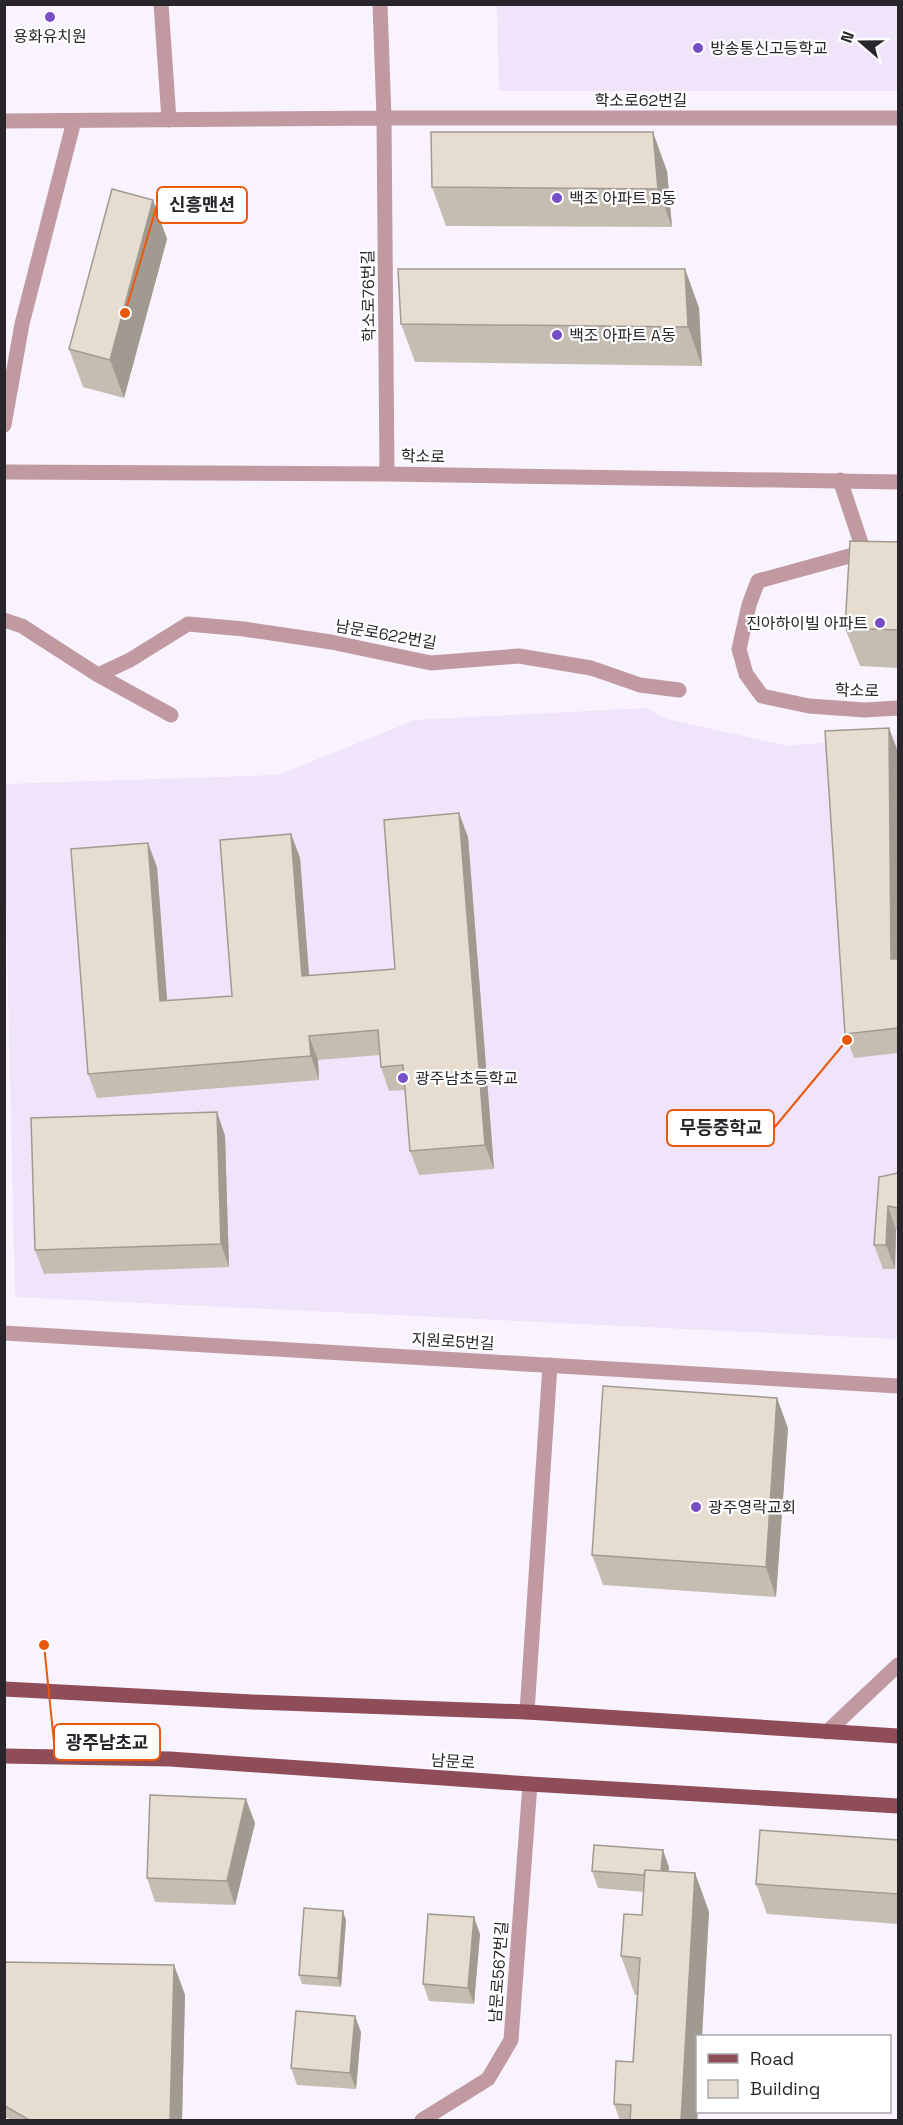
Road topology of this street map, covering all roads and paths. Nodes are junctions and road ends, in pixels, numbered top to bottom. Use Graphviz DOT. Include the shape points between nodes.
graph roads {
  1 [pos="161,4"];
  2 [pos="380,4"];
  3 [pos="384,118"];
  4 [pos="898,118"];
  5 [pos="169,120"];
  6 [pos="74,121"];
  7 [pos="4,122"];
  8 [pos="4,425"];
  9 [pos="4,472"];
  10 [pos="387,474"];
  11 [pos="840,480"];
  12 [pos="898,482"];
  13 [pos="898,549"];
  14 [pos="864,552"];
  15 [pos="4,620"];
  16 [pos="98,675"];
  17 [pos="679,690"];
  18 [pos="898,708"];
  19 [pos="171,715"];
  20 [pos="4,1333"];
  21 [pos="550,1365"];
  22 [pos="898,1386"];
  23 [pos="898,1665"];
  24 [pos="4,1689"];
  25 [pos="527,1712"];
  26 [pos="827,1732"];
  27 [pos="898,1736"];
  28 [pos="4,1756"];
  29 [pos="530,1784"];
  30 [pos="898,1806"];
  31 [pos="422,2121"];
  1 -- 5 [label="street"];
  2 -- 3 [label="street, 학소로76번길"];
  3 -- 4 [label="street, 학소로62번길"];
  3 -- 5 [label="street"];
  3 -- 10 [label="street, 학소로76번길"];
  5 -- 6 [label="street"];
  6 -- 7 [label="street"];
  6 -- 8 [label="street" via="22,324"];
  9 -- 10 [label="street, 학소로"];
  10 -- 11 [label="street, 학소로"];
  11 -- 12 [label="street, 학소로"];
  11 -- 14 [label="street"];
  13 -- 14 [label="street, 학소로"];
  14 -- 18 [label="street, 학소로" via="758,581 739,649 746,674 762,696 809,706"];
  15 -- 16 [label="street" via="22,626"];
  16 -- 17 [label="street, 남문로622번길" via="188,624 331,642 431,663 519,656 591,668 640,685"];
  16 -- 19 [label="street"];
  20 -- 21 [label="street, 지원로5번길"];
  21 -- 22 [label="street, 지원로5번길"];
  21 -- 25 [label="street"];
  23 -- 26 [label="street"];
  24 -- 25 [label="main road"];
  25 -- 26 [label="main road"];
  26 -- 27 [label="main road"];
  28 -- 29 [label="main road, 남문로" via="170,1760"];
  29 -- 30 [label="main road, 남문로"];
  29 -- 31 [label="street, 남문로567번길" via="511,2040 488,2079"];
}
